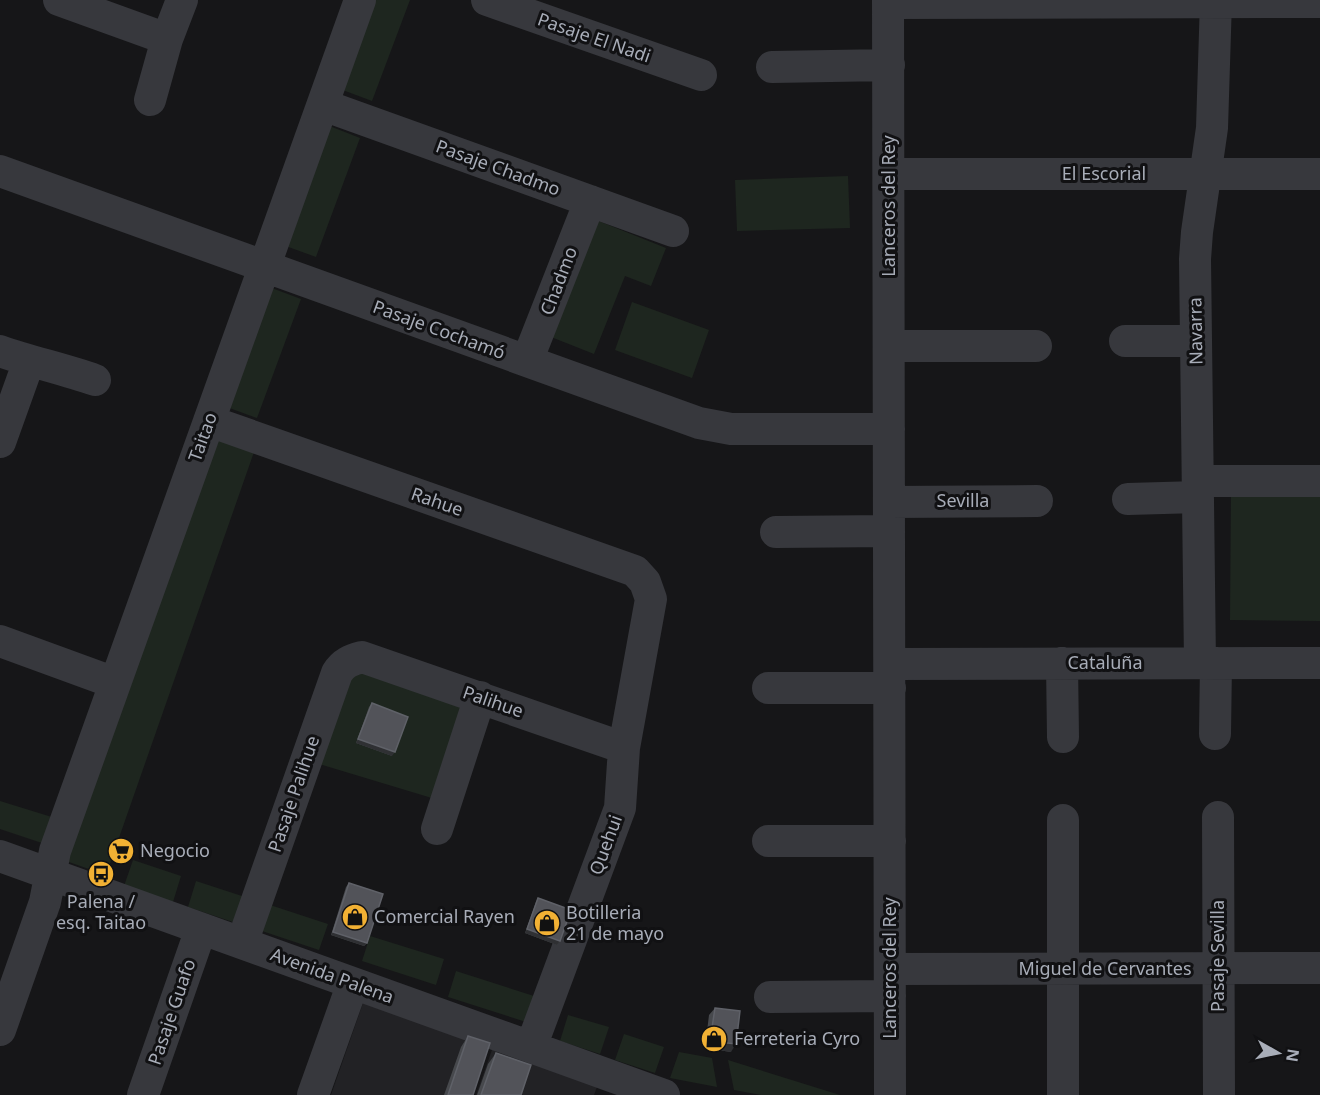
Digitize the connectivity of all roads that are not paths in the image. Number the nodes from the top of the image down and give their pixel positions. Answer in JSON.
{"nodes":[{"id":1,"x":59,"y":0,"type":"edge"},
{"id":2,"x":182,"y":0,"type":"edge"},
{"id":3,"x":360,"y":0,"type":"edge"},
{"id":4,"x":487,"y":0,"type":"edge"},
{"id":5,"x":1061,"y":1,"type":"edge"},
{"id":6,"x":1216,"y":1,"type":"edge"},
{"id":7,"x":888,"y":2,"type":"edge"},
{"id":8,"x":1320,"y":2,"type":"edge"},
{"id":9,"x":167,"y":39,"type":"junction"},
{"id":10,"x":889,"y":65,"type":"junction"},
{"id":11,"x":772,"y":67,"type":"dead end"},
{"id":12,"x":701,"y":75,"type":"dead end"},
{"id":13,"x":150,"y":100,"type":"dead end"},
{"id":14,"x":322,"y":105,"type":"junction"},
{"id":15,"x":0,"y":171,"type":"edge"},
{"id":16,"x":889,"y":174,"type":"junction"},
{"id":17,"x":1206,"y":174,"type":"junction"},
{"id":18,"x":1320,"y":174,"type":"edge"},
{"id":19,"x":590,"y":201,"type":"junction"},
{"id":20,"x":673,"y":231,"type":"dead end"},
{"id":21,"x":265,"y":267,"type":"junction"},
{"id":22,"x":1125,"y":341,"type":"dead end"},
{"id":23,"x":1196,"y":341,"type":"junction"},
{"id":24,"x":889,"y":346,"type":"junction"},
{"id":25,"x":1036,"y":346,"type":"dead end"},
{"id":26,"x":0,"y":351,"type":"edge"},
{"id":27,"x":29,"y":361,"type":"junction"},
{"id":28,"x":527,"y":361,"type":"junction"},
{"id":29,"x":95,"y":380,"type":"dead end"},
{"id":30,"x":209,"y":421,"type":"junction"},
{"id":31,"x":889,"y":429,"type":"junction"},
{"id":32,"x":0,"y":442,"type":"edge"},
{"id":33,"x":1320,"y":481,"type":"edge"},
{"id":34,"x":1198,"y":489,"type":"junction"},
{"id":35,"x":1128,"y":499,"type":"dead end"},
{"id":36,"x":1037,"y":501,"type":"dead end"},
{"id":37,"x":889,"y":516,"type":"junction"},
{"id":38,"x":776,"y":532,"type":"dead end"},
{"id":39,"x":651,"y":599,"type":"joint"},
{"id":40,"x":0,"y":641,"type":"edge"},
{"id":41,"x":362,"y":657,"type":"joint"},
{"id":42,"x":1062,"y":663,"type":"junction"},
{"id":43,"x":1208,"y":663,"type":"junction"},
{"id":44,"x":1320,"y":663,"type":"edge"},
{"id":45,"x":890,"y":676,"type":"junction"},
{"id":46,"x":115,"y":683,"type":"junction"},
{"id":47,"x":768,"y":688,"type":"dead end"},
{"id":48,"x":480,"y":697,"type":"junction"},
{"id":49,"x":1215,"y":734,"type":"dead end"},
{"id":50,"x":1063,"y":737,"type":"dead end"},
{"id":51,"x":624,"y":748,"type":"junction"},
{"id":52,"x":1218,"y":817,"type":"dead end"},
{"id":53,"x":1063,"y":820,"type":"dead end"},
{"id":54,"x":437,"y":829,"type":"dead end"},
{"id":55,"x":768,"y":841,"type":"dead end"},
{"id":56,"x":890,"y":841,"type":"junction"},
{"id":57,"x":0,"y":856,"type":"edge"},
{"id":58,"x":50,"y":874,"type":"junction"},
{"id":59,"x":201,"y":929,"type":"junction"},
{"id":60,"x":242,"y":943,"type":"junction"},
{"id":61,"x":1320,"y":968,"type":"edge"},
{"id":62,"x":1064,"y":969,"type":"junction"},
{"id":63,"x":1218,"y":969,"type":"junction"},
{"id":64,"x":890,"y":982,"type":"junction"},
{"id":65,"x":353,"y":983,"type":"junction"},
{"id":66,"x":770,"y":997,"type":"dead end"},
{"id":67,"x":0,"y":1030,"type":"edge"},
{"id":68,"x":531,"y":1047,"type":"junction"},
{"id":69,"x":652,"y":1093,"type":"edge"},
{"id":70,"x":143,"y":1095,"type":"edge"},
{"id":71,"x":313,"y":1095,"type":"edge"},
{"id":72,"x":890,"y":1095,"type":"edge"},
{"id":73,"x":1063,"y":1095,"type":"edge"},
{"id":74,"x":1219,"y":1095,"type":"edge"}],
"edges":[{"from":1,"to":9,"type":"street"},
{"from":2,"to":9,"type":"street"},
{"from":3,"to":14,"type":"street","name":"Taitao"},
{"from":4,"to":12,"type":"street","name":"Pasaje El Nadi"},
{"from":5,"to":6,"type":"street"},
{"from":5,"to":7,"type":"street"},
{"from":6,"to":8,"type":"street"},
{"from":6,"to":17,"type":"street","name":"Navarra"},
{"from":7,"to":10,"type":"street","name":"Lanceros del Rey"},
{"from":9,"to":13,"type":"street"},
{"from":10,"to":11,"type":"street"},
{"from":10,"to":16,"type":"street","name":"Lanceros del Rey"},
{"from":14,"to":19,"type":"street","name":"Pasaje Chadmo"},
{"from":14,"to":21,"type":"street","name":"Taitao"},
{"from":15,"to":21,"type":"street","name":"Pasaje Cochamó"},
{"from":16,"to":17,"type":"street","name":"El Escorial"},
{"from":16,"to":24,"type":"street","name":"Lanceros del Rey"},
{"from":17,"to":18,"type":"street","name":"El Escorial"},
{"from":17,"to":23,"type":"street","name":"Navarra"},
{"from":19,"to":20,"type":"street","name":"Pasaje Chadmo"},
{"from":19,"to":28,"type":"street","name":"Chadmo"},
{"from":21,"to":28,"type":"street","name":"Pasaje Cochamó"},
{"from":21,"to":30,"type":"street","name":"Taitao"},
{"from":22,"to":23,"type":"street"},
{"from":23,"to":34,"type":"street","name":"Navarra"},
{"from":24,"to":25,"type":"street"},
{"from":24,"to":31,"type":"street","name":"Lanceros del Rey"},
{"from":26,"to":27,"type":"street"},
{"from":27,"to":29,"type":"street"},
{"from":27,"to":32,"type":"street"},
{"from":28,"to":31,"type":"street","name":"Pasaje Cochamó"},
{"from":30,"to":39,"type":"street","name":"Rahue"},
{"from":30,"to":46,"type":"street","name":"Taitao"},
{"from":31,"to":37,"type":"street","name":"Lanceros del Rey"},
{"from":33,"to":34,"type":"street"},
{"from":34,"to":35,"type":"street"},
{"from":34,"to":43,"type":"street","name":"Navarra"},
{"from":36,"to":37,"type":"street","name":"Sevilla"},
{"from":37,"to":38,"type":"street"},
{"from":37,"to":45,"type":"street","name":"Lanceros del Rey"},
{"from":39,"to":51,"type":"street","name":"Quehui"},
{"from":40,"to":46,"type":"street"},
{"from":41,"to":48,"type":"street","name":"Palihue"},
{"from":41,"to":60,"type":"street","name":"Pasaje Palihue"},
{"from":42,"to":43,"type":"street","name":"Cataluña"},
{"from":42,"to":45,"type":"street","name":"Cataluña"},
{"from":42,"to":50,"type":"street"},
{"from":43,"to":44,"type":"street","name":"Cataluña"},
{"from":43,"to":49,"type":"street","name":"Navarra"},
{"from":45,"to":47,"type":"street"},
{"from":45,"to":56,"type":"street","name":"Lanceros del Rey"},
{"from":46,"to":58,"type":"street","name":"Taitao"},
{"from":48,"to":51,"type":"street","name":"Palihue"},
{"from":48,"to":54,"type":"street"},
{"from":51,"to":68,"type":"street","name":"Quehui"},
{"from":52,"to":63,"type":"street","name":"Pasaje Sevilla"},
{"from":53,"to":62,"type":"street"},
{"from":55,"to":56,"type":"street"},
{"from":56,"to":64,"type":"street","name":"Lanceros del Rey"},
{"from":57,"to":58,"type":"street","name":"Avenida Palena"},
{"from":58,"to":59,"type":"street","name":"Avenida Palena"},
{"from":58,"to":67,"type":"street","name":"Taitao"},
{"from":59,"to":60,"type":"street","name":"Avenida Palena"},
{"from":59,"to":70,"type":"street","name":"Pasaje Guafo"},
{"from":60,"to":65,"type":"street","name":"Avenida Palena"},
{"from":61,"to":63,"type":"street","name":"Miguel de Cervantes"},
{"from":62,"to":63,"type":"street","name":"Miguel de Cervantes"},
{"from":62,"to":64,"type":"street","name":"Miguel de Cervantes"},
{"from":62,"to":73,"type":"street"},
{"from":63,"to":74,"type":"street","name":"Pasaje Sevilla"},
{"from":64,"to":66,"type":"street","name":"Miguel de Cervantes"},
{"from":64,"to":72,"type":"street","name":"Lanceros del Rey"},
{"from":65,"to":68,"type":"street","name":"Avenida Palena"},
{"from":65,"to":71,"type":"street"},
{"from":68,"to":69,"type":"street","name":"Avenida Palena"}]}
